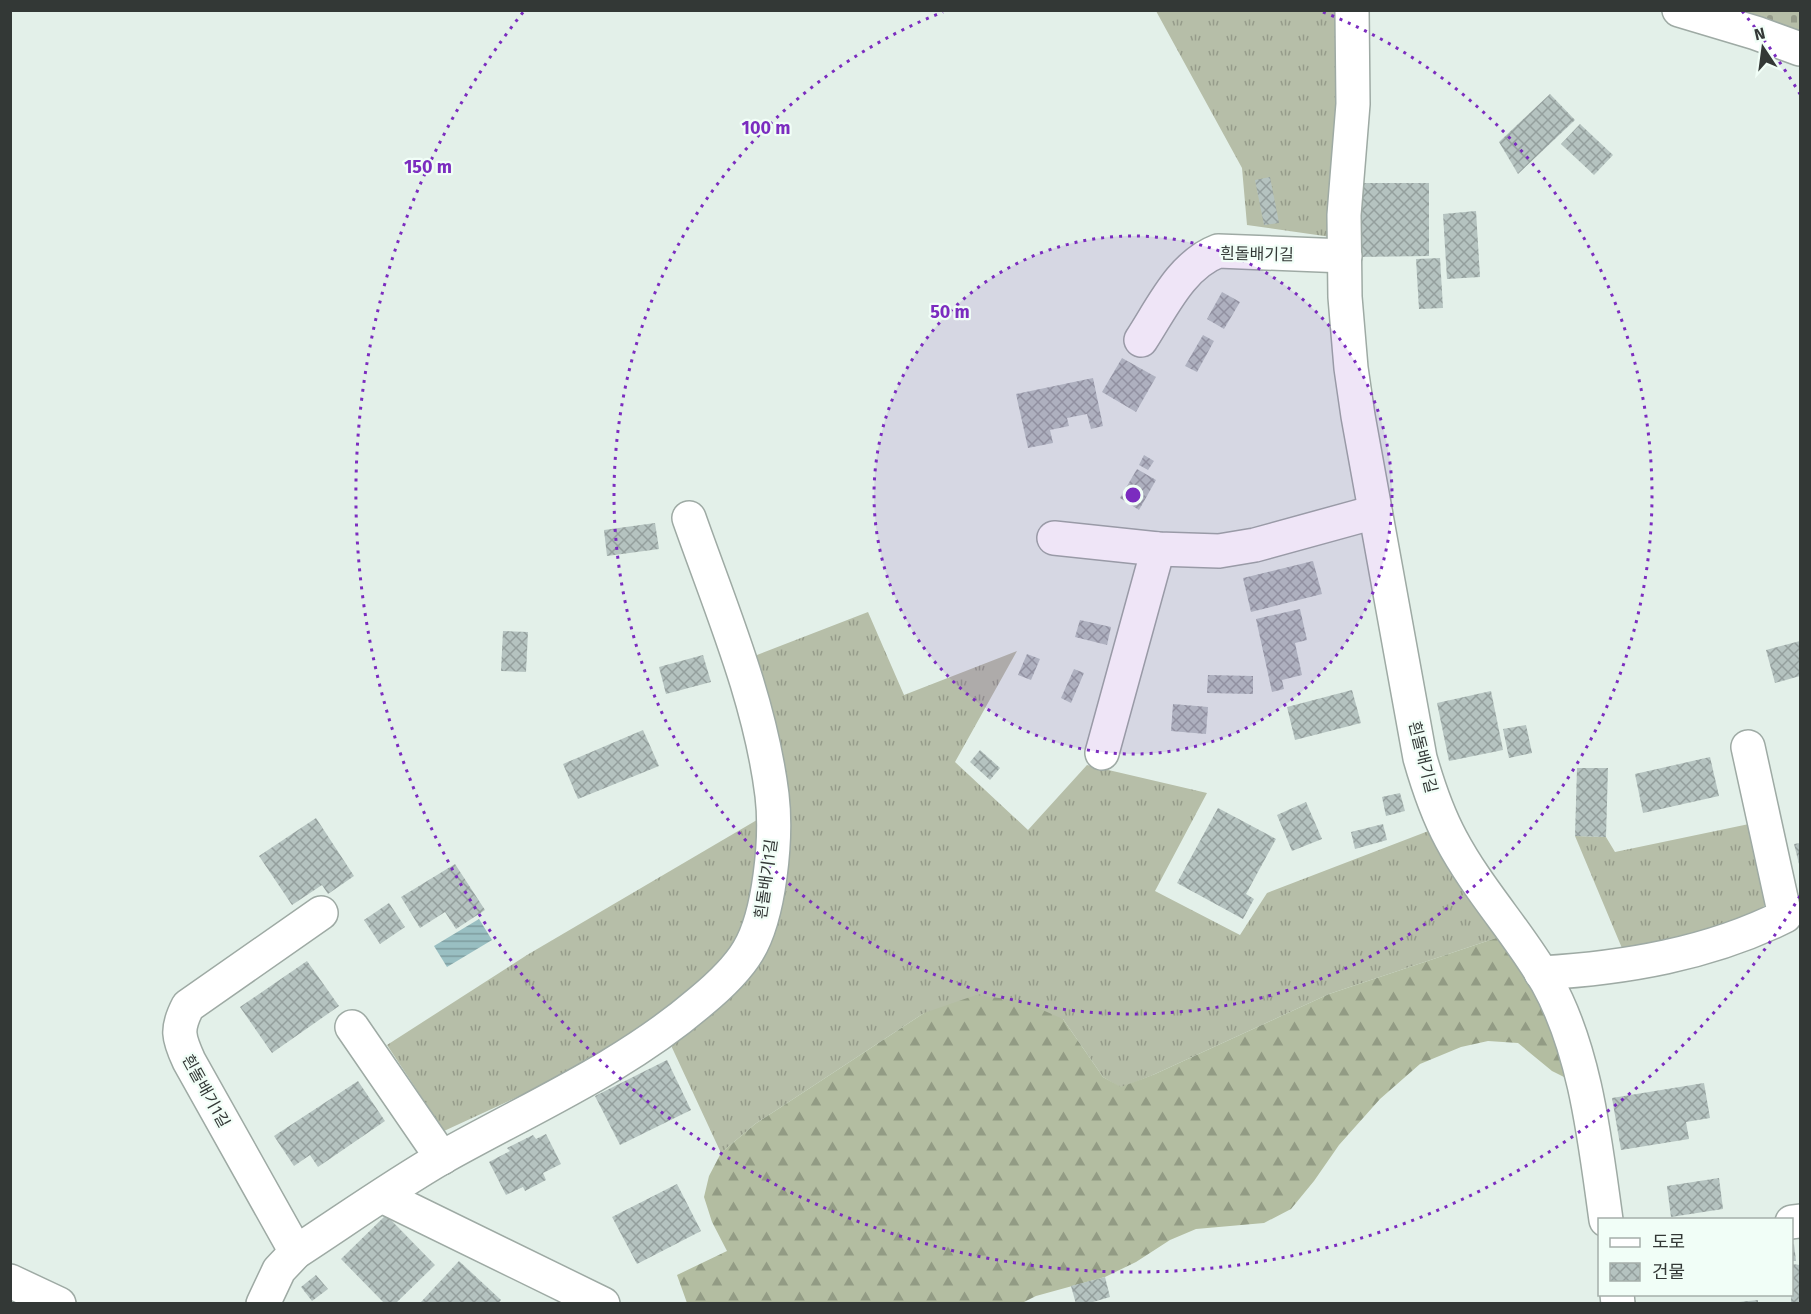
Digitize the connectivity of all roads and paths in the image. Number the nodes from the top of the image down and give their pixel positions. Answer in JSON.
{"nodes":[{"id":1,"x":1352,"y":10,"type":"edge"},
{"id":2,"x":1679,"y":10,"type":"edge"},
{"id":3,"x":1800,"y":49,"type":"edge"},
{"id":4,"x":1345,"y":256,"type":"junction"},
{"id":5,"x":1141,"y":340,"type":"dead end"},
{"id":6,"x":1376,"y":512,"type":"junction"},
{"id":7,"x":689,"y":518,"type":"dead end"},
{"id":8,"x":1054,"y":538,"type":"dead end"},
{"id":9,"x":1158,"y":549,"type":"junction"},
{"id":10,"x":1748,"y":747,"type":"dead end"},
{"id":11,"x":1102,"y":753,"type":"dead end"},
{"id":12,"x":321,"y":913,"type":"dead end"},
{"id":13,"x":1793,"y":919,"type":"edge"},
{"id":14,"x":1541,"y":974,"type":"junction"},
{"id":15,"x":352,"y":1028,"type":"dead end"},
{"id":16,"x":442,"y":1158,"type":"junction"},
{"id":17,"x":382,"y":1196,"type":"junction"},
{"id":18,"x":1606,"y":1218,"type":"edge"},
{"id":19,"x":296,"y":1252,"type":"junction"},
{"id":20,"x":10,"y":1281,"type":"edge"},
{"id":21,"x":59,"y":1304,"type":"edge"},
{"id":22,"x":263,"y":1304,"type":"edge"},
{"id":23,"x":603,"y":1304,"type":"edge"}],
"edges":[{"from":1,"to":4,"type":"street","name":"흰돌배기길"},
{"from":2,"to":3,"type":"street"},
{"from":4,"to":5,"type":"street","name":"흰돌배기길"},
{"from":4,"to":6,"type":"street","name":"흰돌배기길"},
{"from":6,"to":9,"type":"street"},
{"from":6,"to":14,"type":"street","name":"흰돌배기길"},
{"from":7,"to":16,"type":"street","name":"흰돌배기1길"},
{"from":8,"to":9,"type":"street"},
{"from":9,"to":11,"type":"street"},
{"from":10,"to":13,"type":"street"},
{"from":12,"to":19,"type":"street","name":"흰돌배기1길"},
{"from":13,"to":14,"type":"street"},
{"from":14,"to":18,"type":"street","name":"흰돌배기길"},
{"from":15,"to":16,"type":"street"},
{"from":16,"to":17,"type":"street","name":"흰돌배기1길"},
{"from":17,"to":19,"type":"street","name":"흰돌배기1길"},
{"from":17,"to":23,"type":"street"},
{"from":19,"to":22,"type":"street","name":"흰돌배기1길"},
{"from":20,"to":21,"type":"street"}]}
